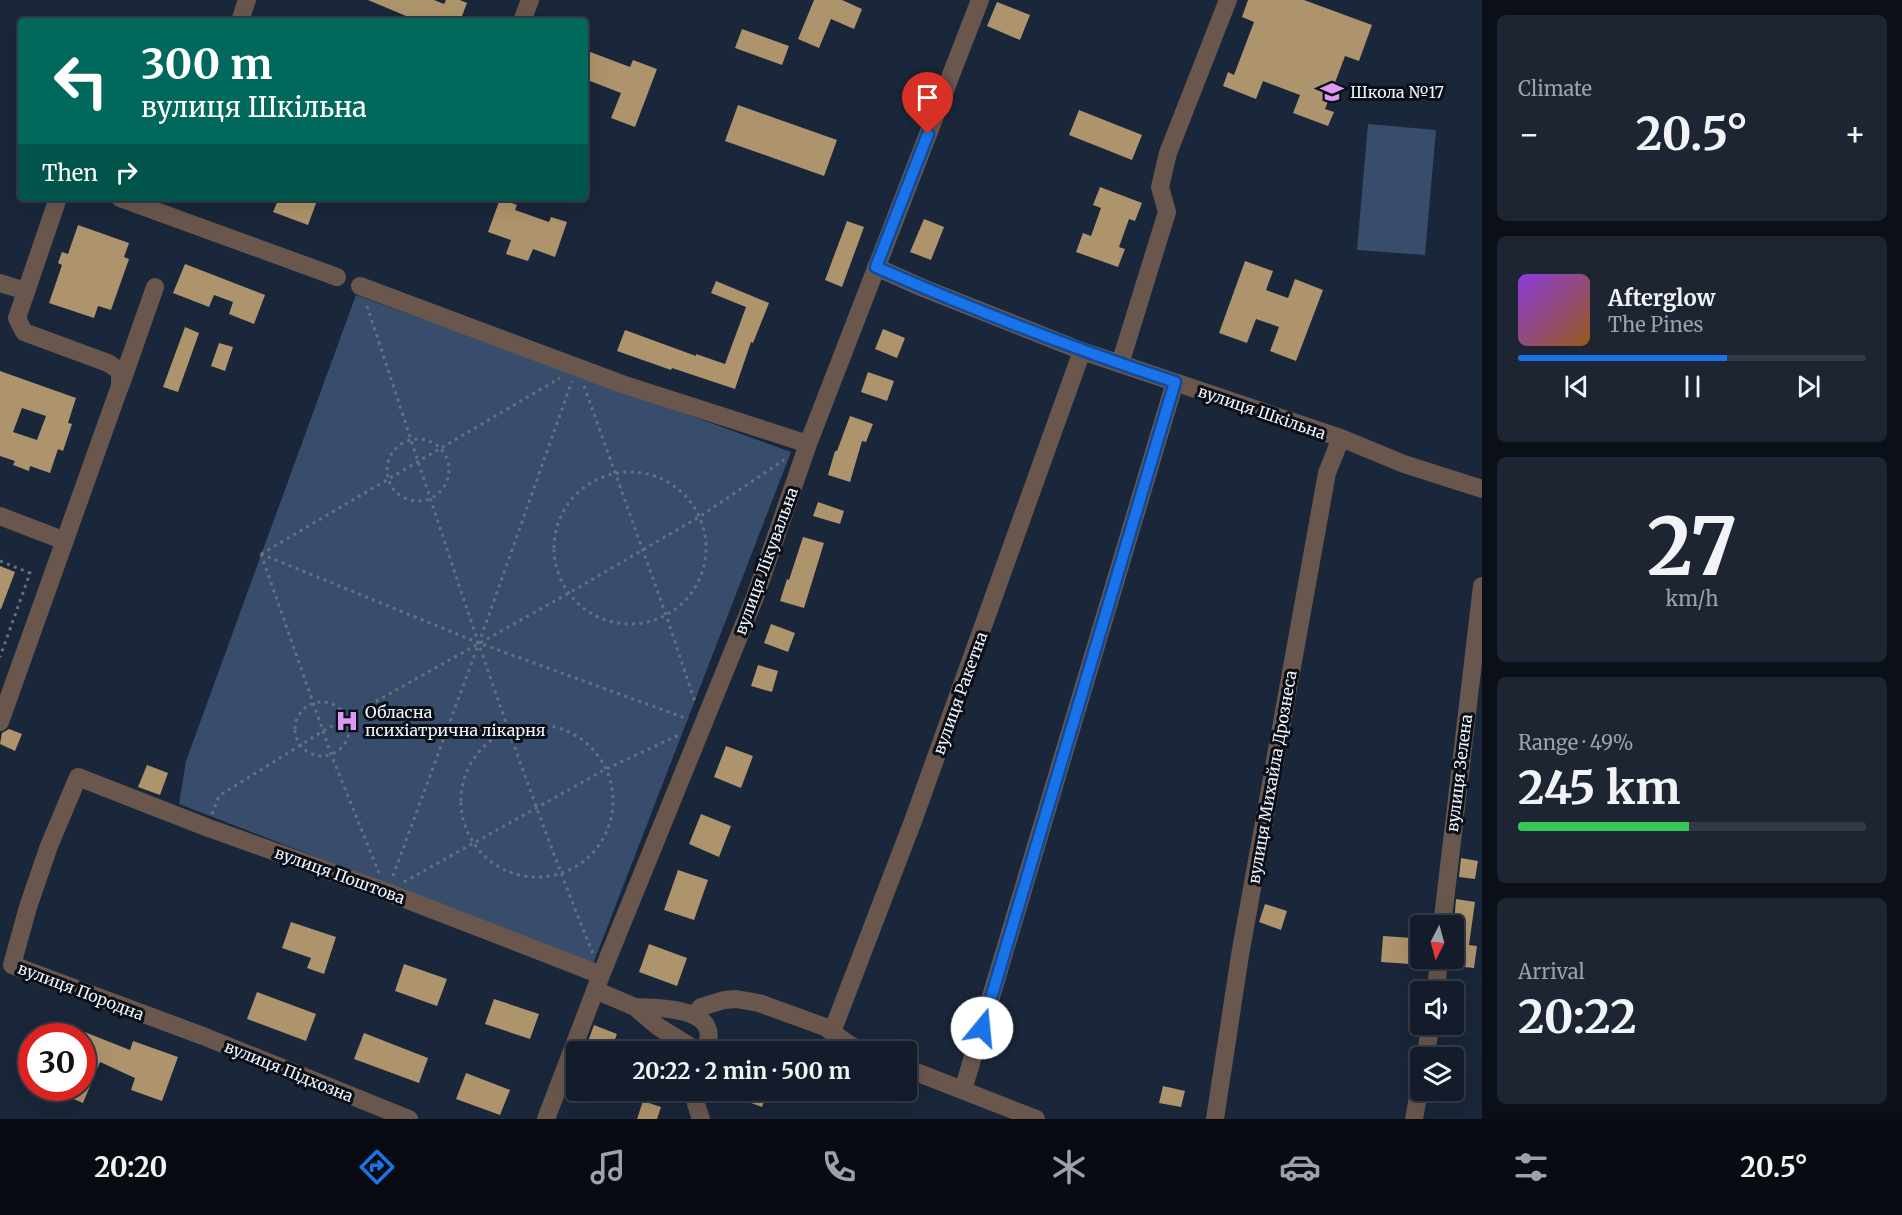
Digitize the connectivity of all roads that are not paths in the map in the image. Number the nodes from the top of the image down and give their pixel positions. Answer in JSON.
{"nodes":[{"id":1,"x":247,"y":0,"type":"edge"},
{"id":2,"x":530,"y":0,"type":"edge"},
{"id":3,"x":981,"y":0,"type":"edge"},
{"id":4,"x":1228,"y":0,"type":"edge"},
{"id":5,"x":241,"y":18,"type":"edge"},
{"id":6,"x":523,"y":18,"type":"edge"},
{"id":7,"x":57,"y":201,"type":"edge"},
{"id":8,"x":140,"y":201,"type":"edge"},
{"id":9,"x":159,"y":204,"type":"edge"},
{"id":10,"x":876,"y":267,"type":"junction"},
{"id":11,"x":337,"y":277,"type":"dead end"},
{"id":12,"x":0,"y":283,"type":"edge"},
{"id":13,"x":360,"y":286,"type":"road end"},
{"id":14,"x":155,"y":287,"type":"dead end"},
{"id":15,"x":26,"y":291,"type":"junction"},
{"id":16,"x":1082,"y":351,"type":"junction"},
{"id":17,"x":1120,"y":364,"type":"junction"},
{"id":18,"x":1175,"y":382,"type":"junction"},
{"id":19,"x":120,"y":386,"type":"junction"},
{"id":20,"x":1341,"y":438,"type":"junction"},
{"id":21,"x":808,"y":444,"type":"junction"},
{"id":22,"x":1482,"y":489,"type":"edge"},
{"id":23,"x":0,"y":516,"type":"edge"},
{"id":24,"x":65,"y":541,"type":"junction"},
{"id":25,"x":1482,"y":585,"type":"edge"},
{"id":26,"x":1475,"y":709,"type":"edge"},
{"id":27,"x":0,"y":722,"type":"edge"},
{"id":28,"x":78,"y":777,"type":"joint"},
{"id":29,"x":1444,"y":915,"type":"edge"},
{"id":30,"x":598,"y":983,"type":"junction"},
{"id":31,"x":635,"y":1007,"type":"junction"},
{"id":32,"x":695,"y":1015,"type":"junction"},
{"id":33,"x":832,"y":1032,"type":"junction"},
{"id":34,"x":202,"y":1036,"type":"joint"},
{"id":35,"x":682,"y":1041,"type":"edge"},
{"id":36,"x":708,"y":1041,"type":"edge"},
{"id":37,"x":844,"y":1041,"type":"edge"},
{"id":38,"x":917,"y":1072,"type":"edge"},
{"id":39,"x":963,"y":1090,"type":"junction"},
{"id":40,"x":697,"y":1101,"type":"edge"},
{"id":41,"x":1417,"y":1101,"type":"edge"},
{"id":42,"x":409,"y":1119,"type":"edge"},
{"id":43,"x":546,"y":1119,"type":"edge"},
{"id":44,"x":701,"y":1119,"type":"edge"},
{"id":45,"x":1036,"y":1119,"type":"edge"},
{"id":46,"x":1215,"y":1119,"type":"edge"},
{"id":47,"x":1414,"y":1119,"type":"edge"}],
"edges":[{"from":1,"to":5,"type":"street"},
{"from":2,"to":6,"type":"street"},
{"from":3,"to":10,"type":"street","name":"вулиця Лікувальна"},
{"from":4,"to":17,"type":"street"},
{"from":7,"to":15,"type":"street"},
{"from":8,"to":9,"type":"street"},
{"from":9,"to":11,"type":"street"},
{"from":10,"to":16,"type":"street","name":"вулиця Шкільна"},
{"from":10,"to":21,"type":"street","name":"вулиця Лікувальна"},
{"from":12,"to":15,"type":"street"},
{"from":13,"to":21,"type":"street"},
{"from":14,"to":19,"type":"street"},
{"from":15,"to":19,"type":"street"},
{"from":16,"to":17,"type":"street","name":"вулиця Шкільна"},
{"from":16,"to":33,"type":"street","name":"вулиця Ракетна"},
{"from":17,"to":18,"type":"street","name":"вулиця Шкільна"},
{"from":18,"to":20,"type":"street","name":"вулиця Шкільна"},
{"from":18,"to":39,"type":"street"},
{"from":19,"to":24,"type":"street"},
{"from":20,"to":22,"type":"street","name":"вулиця Шкільна"},
{"from":20,"to":46,"type":"street","name":"вулиця Михайла Дрознеса"},
{"from":21,"to":30,"type":"street","name":"вулиця Лікувальна"},
{"from":23,"to":24,"type":"street"},
{"from":24,"to":27,"type":"street"},
{"from":25,"to":26,"type":"street","name":"вулиця Зелена"},
{"from":26,"to":29,"type":"street","name":"вулиця Зелена"},
{"from":28,"to":30,"type":"street","name":"вулиця Поштова"},
{"from":28,"to":34,"type":"street","name":"вулиця Породна"},
{"from":30,"to":31,"type":"street","name":"вулиця Поштова"},
{"from":30,"to":43,"type":"street","name":"вулиця Лікувальна"},
{"from":31,"to":32,"type":"street"},
{"from":31,"to":35,"type":"street"},
{"from":32,"to":33,"type":"street"},
{"from":32,"to":36,"type":"street"},
{"from":33,"to":37,"type":"street"},
{"from":34,"to":42,"type":"street","name":"вулиця Підхозна"},
{"from":38,"to":39,"type":"street"},
{"from":39,"to":45,"type":"street"},
{"from":40,"to":44,"type":"street"},
{"from":41,"to":47,"type":"street"}]}
